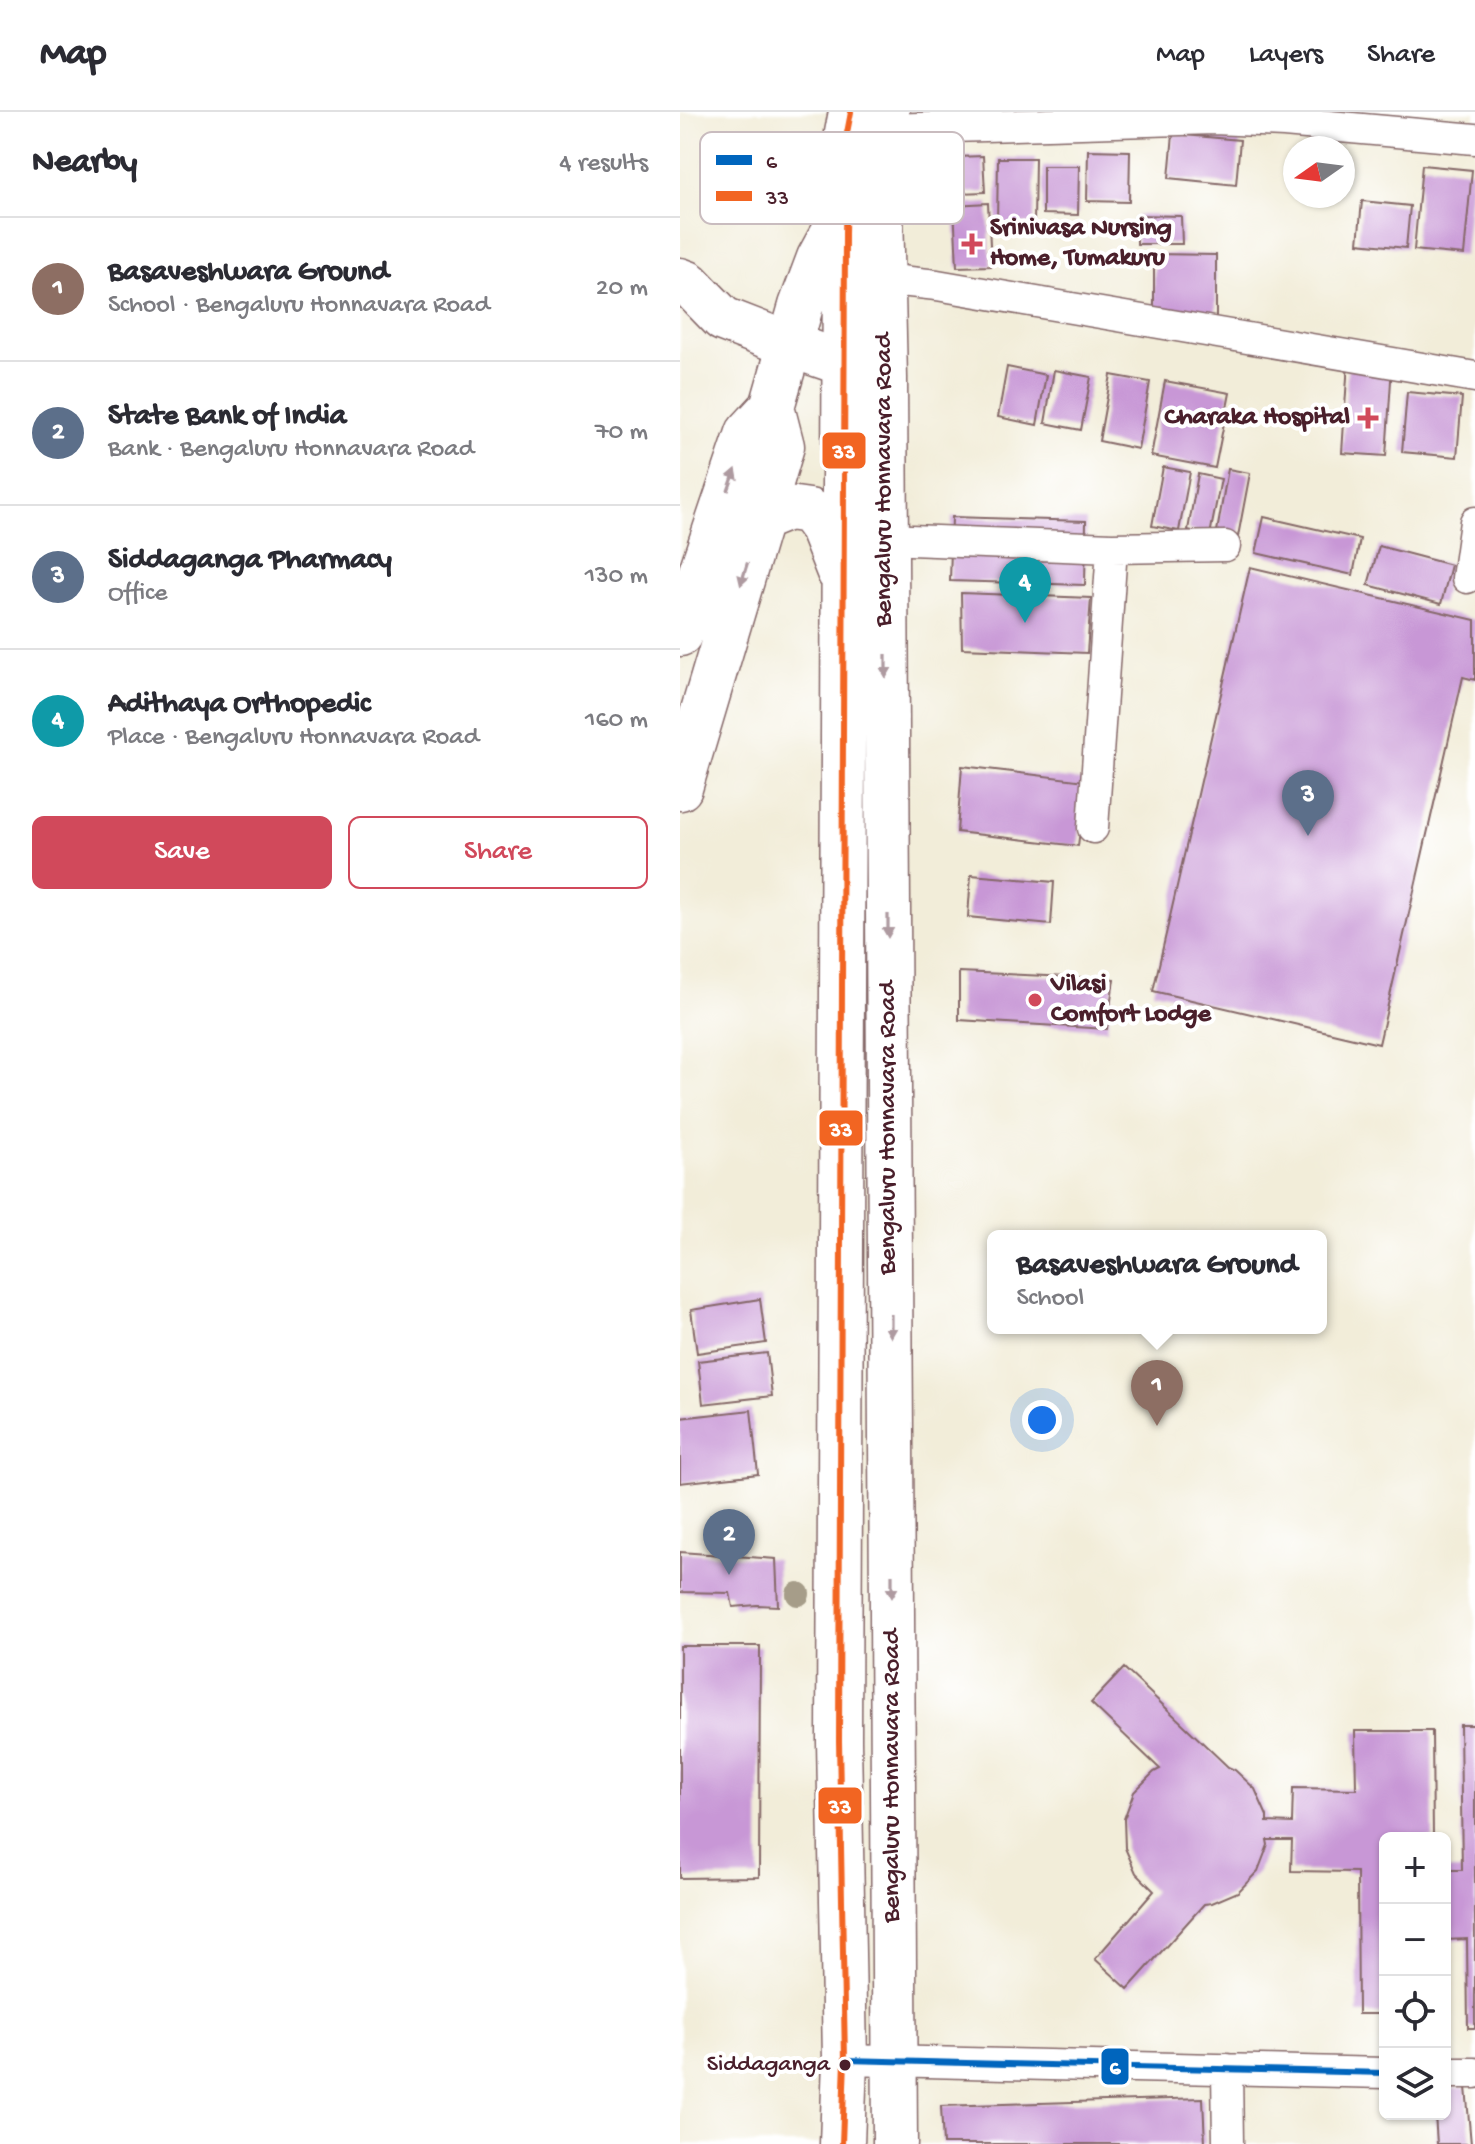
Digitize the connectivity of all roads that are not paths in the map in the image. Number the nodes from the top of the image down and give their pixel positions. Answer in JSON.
{"nodes":[{"id":1,"x":874,"y":118,"type":"edge"},
{"id":2,"x":849,"y":132,"type":"edge"},
{"id":3,"x":1475,"y":139,"type":"edge"},
{"id":4,"x":837,"y":224,"type":"edge"},
{"id":5,"x":847,"y":224,"type":"edge"},
{"id":6,"x":881,"y":224,"type":"edge"},
{"id":7,"x":882,"y":279,"type":"junction"},
{"id":8,"x":680,"y":280,"type":"edge"},
{"id":9,"x":723,"y":319,"type":"junction"},
{"id":10,"x":680,"y":323,"type":"edge"},
{"id":11,"x":790,"y":345,"type":"junction"},
{"id":12,"x":865,"y":372,"type":"junction"},
{"id":13,"x":1475,"y":377,"type":"edge"},
{"id":14,"x":772,"y":407,"type":"junction"},
{"id":15,"x":761,"y":519,"type":"junction"},
{"id":16,"x":1475,"y":522,"type":"edge"},
{"id":17,"x":885,"y":539,"type":"junction"},
{"id":18,"x":1225,"y":546,"type":"dead end"},
{"id":19,"x":1112,"y":548,"type":"junction"},
{"id":20,"x":1467,"y":578,"type":"dead end"},
{"id":21,"x":845,"y":585,"type":"junction"},
{"id":22,"x":680,"y":634,"type":"edge"},
{"id":23,"x":680,"y":788,"type":"edge"},
{"id":24,"x":1093,"y":828,"type":"dead end"},
{"id":25,"x":845,"y":2060,"type":"junction"},
{"id":26,"x":895,"y":2062,"type":"junction"},
{"id":27,"x":1227,"y":2069,"type":"junction"},
{"id":28,"x":1379,"y":2073,"type":"edge"},
{"id":29,"x":1451,"y":2073,"type":"edge"},
{"id":30,"x":1475,"y":2073,"type":"edge"},
{"id":31,"x":842,"y":2144,"type":"edge"},
{"id":32,"x":895,"y":2144,"type":"edge"},
{"id":33,"x":1228,"y":2144,"type":"edge"}],
"edges":[{"from":1,"to":2,"type":"main road","name":"Bengaluru Honnavara Road"},
{"from":1,"to":3,"type":"street"},
{"from":4,"to":11,"type":"main road"},
{"from":5,"to":12,"type":"main road","name":"Bengaluru Honnavara Road"},
{"from":6,"to":7,"type":"main road","name":"Bengaluru Honnavara Road"},
{"from":7,"to":12,"type":"main road","name":"Bengaluru Honnavara Road"},
{"from":7,"to":13,"type":"street"},
{"from":8,"to":9,"type":"main road"},
{"from":9,"to":10,"type":"main road"},
{"from":9,"to":11,"type":"main road"},
{"from":11,"to":12,"type":"main road"},
{"from":11,"to":14,"type":"main road"},
{"from":12,"to":17,"type":"main road","name":"Bengaluru Honnavara Road"},
{"from":12,"to":21,"type":"main road","name":"Bengaluru Honnavara Road"},
{"from":14,"to":15,"type":"main road"},
{"from":22,"to":14,"type":"main road","one_way":true},
{"from":15,"to":21,"type":"main road"},
{"from":15,"to":23,"type":"main road","one_way":true},
{"from":16,"to":20,"type":"street"},
{"from":17,"to":19,"type":"street"},
{"from":17,"to":26,"type":"main road","name":"Bengaluru Honnavara Road","one_way":true},
{"from":18,"to":19,"type":"street"},
{"from":19,"to":24,"type":"street"},
{"from":21,"to":25,"type":"main road","name":"Bengaluru Honnavara Road"},
{"from":25,"to":26,"type":"street"},
{"from":25,"to":31,"type":"main road","name":"Bengaluru Honnavara Road"},
{"from":26,"to":27,"type":"street"},
{"from":26,"to":32,"type":"main road","name":"Bengaluru Honnavara Road"},
{"from":27,"to":28,"type":"street"},
{"from":27,"to":33,"type":"street"},
{"from":29,"to":30,"type":"street"}]}
